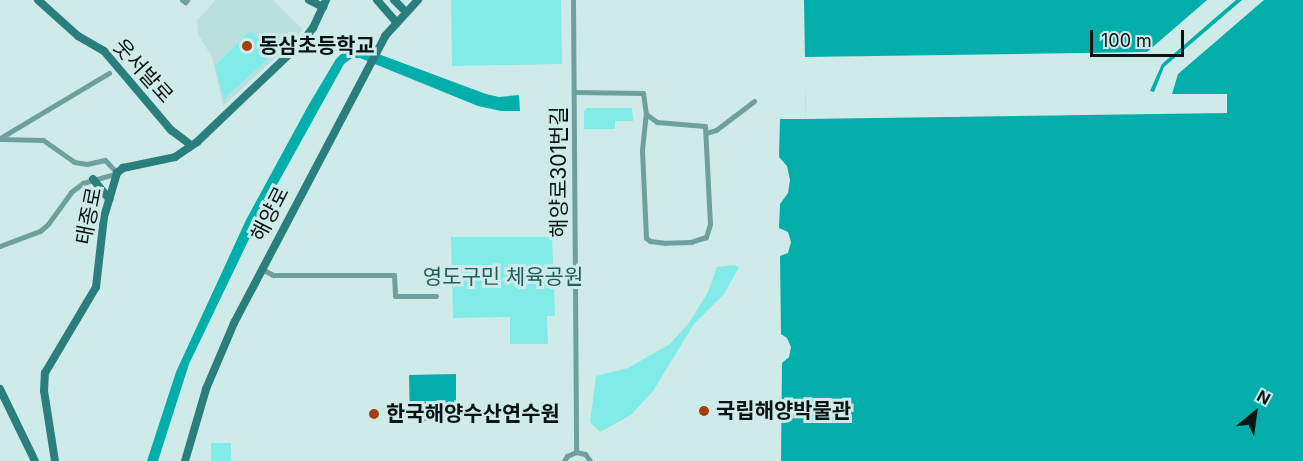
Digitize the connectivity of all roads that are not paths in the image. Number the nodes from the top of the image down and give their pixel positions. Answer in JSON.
{"nodes":[{"id":1,"x":38,"y":0,"type":"edge"},
{"id":2,"x":182,"y":0,"type":"edge"},
{"id":3,"x":187,"y":0,"type":"edge"},
{"id":4,"x":309,"y":0,"type":"edge"},
{"id":5,"x":377,"y":0,"type":"edge"},
{"id":6,"x":394,"y":0,"type":"edge"},
{"id":7,"x":418,"y":0,"type":"edge"},
{"id":8,"x":573,"y":0,"type":"edge"},
{"id":9,"x":325,"y":3,"type":"edge"},
{"id":10,"x":406,"y":12,"type":"junction"},
{"id":11,"x":396,"y":22,"type":"junction"},
{"id":12,"x":109,"y":74,"type":"dead end"},
{"id":13,"x":575,"y":92,"type":"junction"},
{"id":14,"x":754,"y":101,"type":"dead end"},
{"id":15,"x":646,"y":114,"type":"junction"},
{"id":16,"x":657,"y":122,"type":"junction"},
{"id":17,"x":642,"y":130,"type":"junction"},
{"id":18,"x":706,"y":133,"type":"junction"},
{"id":19,"x":0,"y":138,"type":"edge"},
{"id":20,"x":192,"y":146,"type":"junction"},
{"id":21,"x":117,"y":173,"type":"junction"},
{"id":22,"x":93,"y":179,"type":"junction"},
{"id":23,"x":109,"y":199,"type":"junction"},
{"id":24,"x":0,"y":246,"type":"edge"},
{"id":25,"x":262,"y":269,"type":"junction"},
{"id":26,"x":436,"y":296,"type":"dead end"},
{"id":27,"x":0,"y":389,"type":"edge"},
{"id":28,"x":576,"y":452,"type":"junction"},
{"id":29,"x":35,"y":461,"type":"edge"},
{"id":30,"x":55,"y":461,"type":"edge"},
{"id":31,"x":185,"y":461,"type":"edge"},
{"id":32,"x":564,"y":461,"type":"edge"},
{"id":33,"x":590,"y":461,"type":"edge"}],
"edges":[{"from":1,"to":20,"type":"main road","name":"웃서발로"},
{"from":2,"to":3,"type":"street"},
{"from":4,"to":9,"type":"main road"},
{"from":5,"to":11,"type":"main road"},
{"from":6,"to":10,"type":"main road"},
{"from":7,"to":10,"type":"main road","name":"해양로"},
{"from":8,"to":13,"type":"street","name":"해양로301번길"},
{"from":9,"to":20,"type":"main road","name":"태종로"},
{"from":10,"to":11,"type":"main road","name":"해양로"},
{"from":11,"to":25,"type":"main road","name":"해양로"},
{"from":12,"to":19,"type":"street"},
{"from":13,"to":15,"type":"street"},
{"from":13,"to":28,"type":"street","name":"해양로301번길"},
{"from":14,"to":18,"type":"street"},
{"from":15,"to":16,"type":"street"},
{"from":15,"to":17,"type":"street"},
{"from":16,"to":17,"type":"street"},
{"from":16,"to":18,"type":"street"},
{"from":17,"to":18,"type":"street"},
{"from":19,"to":21,"type":"street"},
{"from":20,"to":21,"type":"main road","name":"태종로"},
{"from":21,"to":22,"type":"street"},
{"from":21,"to":23,"type":"main road","name":"태종로"},
{"from":22,"to":23,"type":"main road"},
{"from":22,"to":24,"type":"street"},
{"from":23,"to":30,"type":"main road","name":"태종로"},
{"from":25,"to":26,"type":"street"},
{"from":25,"to":31,"type":"main road","name":"해양로"},
{"from":27,"to":29,"type":"main road"},
{"from":28,"to":32,"type":"street"},
{"from":28,"to":33,"type":"street"}]}
